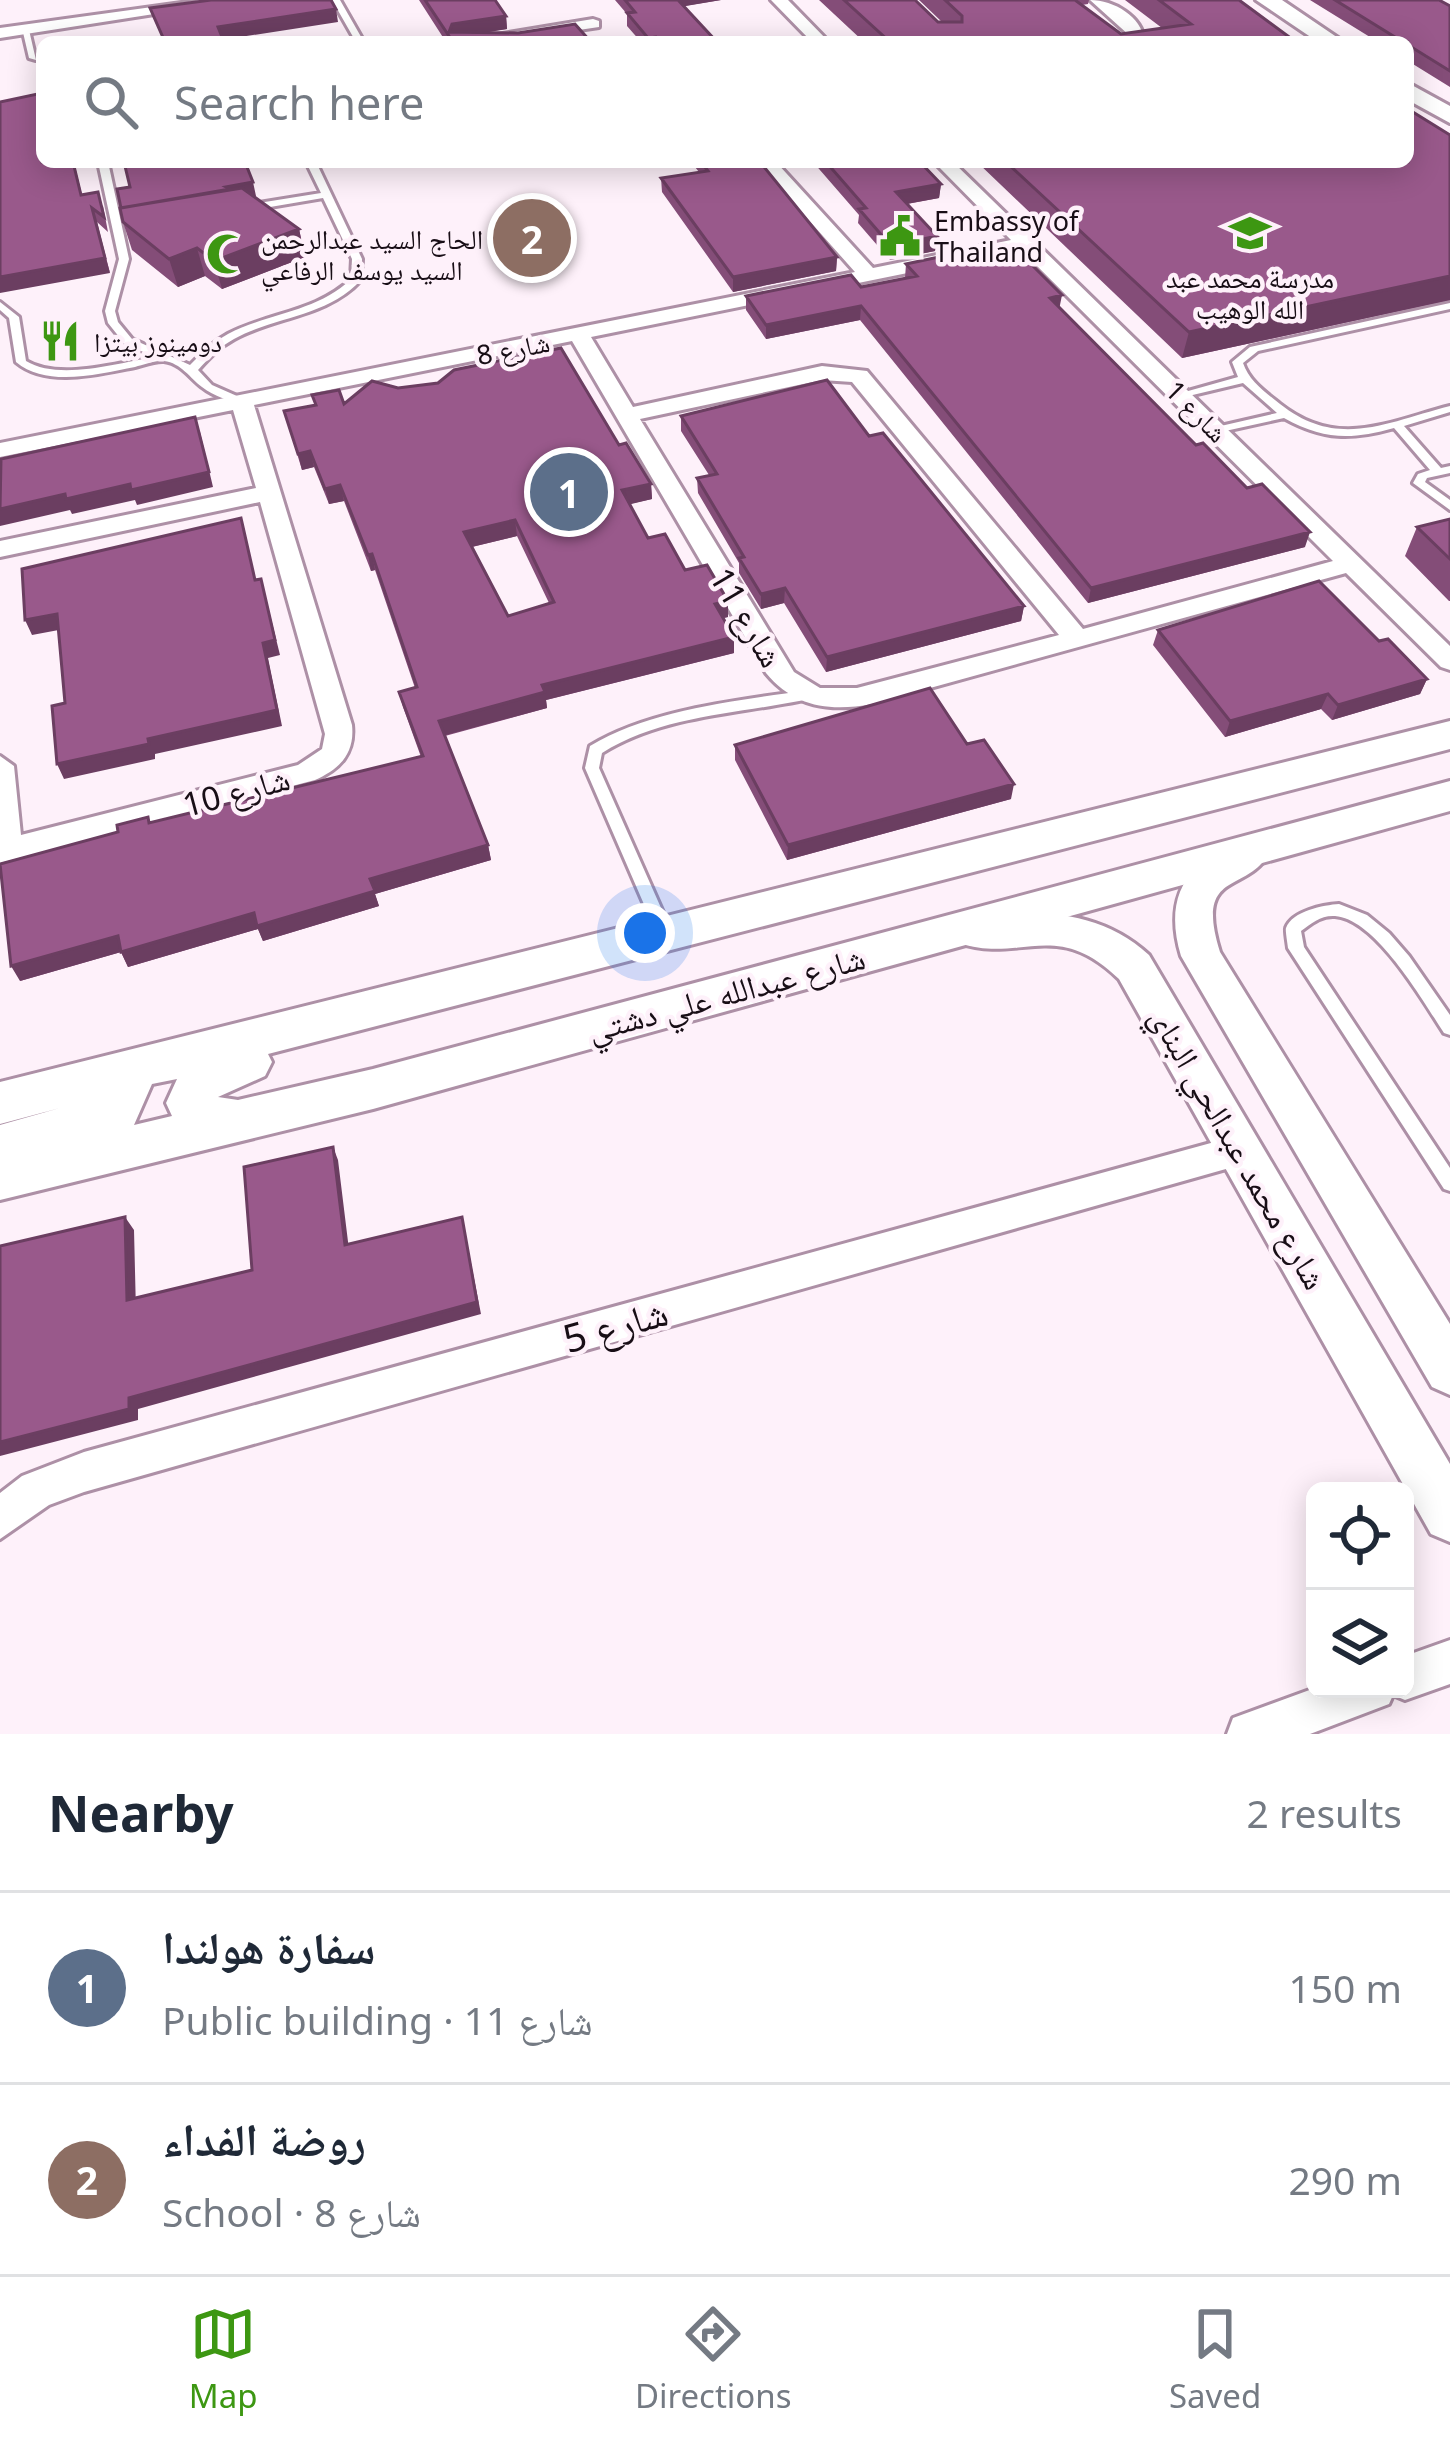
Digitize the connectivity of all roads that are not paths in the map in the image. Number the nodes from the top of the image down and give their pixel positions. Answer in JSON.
{"nodes":[{"id":1,"x":98,"y":0,"type":"edge"},
{"id":2,"x":236,"y":0,"type":"edge"},
{"id":3,"x":337,"y":0,"type":"edge"},
{"id":4,"x":778,"y":0,"type":"edge"},
{"id":5,"x":1098,"y":0,"type":"edge"},
{"id":6,"x":1267,"y":0,"type":"edge"},
{"id":7,"x":1244,"y":10,"type":"edge"},
{"id":8,"x":104,"y":19,"type":"junction"},
{"id":9,"x":25,"y":30,"type":"junction"},
{"id":10,"x":0,"y":33,"type":"edge"},
{"id":11,"x":357,"y":36,"type":"edge"},
{"id":12,"x":494,"y":36,"type":"edge"},
{"id":13,"x":603,"y":36,"type":"edge"},
{"id":14,"x":815,"y":36,"type":"edge"},
{"id":15,"x":1138,"y":36,"type":"edge"},
{"id":16,"x":1283,"y":36,"type":"edge"},
{"id":17,"x":1324,"y":36,"type":"edge"},
{"id":18,"x":33,"y":58,"type":"dead end"},
{"id":19,"x":1414,"y":96,"type":"edge"},
{"id":20,"x":1443,"y":127,"type":"edge"},
{"id":21,"x":104,"y":168,"type":"edge"},
{"id":22,"x":314,"y":168,"type":"edge"},
{"id":23,"x":771,"y":168,"type":"edge"},
{"id":24,"x":949,"y":168,"type":"edge"},
{"id":25,"x":325,"y":195,"type":"junction"},
{"id":26,"x":233,"y":210,"type":"edge"},
{"id":27,"x":142,"y":226,"type":"edge"},
{"id":28,"x":119,"y":230,"type":"junction"},
{"id":29,"x":1026,"y":243,"type":"junction"},
{"id":30,"x":868,"y":274,"type":"junction"},
{"id":31,"x":0,"y":305,"type":"edge"},
{"id":32,"x":1450,"y":306,"type":"edge"},
{"id":33,"x":578,"y":334,"type":"junction"},
{"id":34,"x":165,"y":358,"type":"junction"},
{"id":35,"x":192,"y":370,"type":"junction"},
{"id":36,"x":1245,"y":379,"type":"junction"},
{"id":37,"x":1180,"y":395,"type":"junction"},
{"id":38,"x":242,"y":402,"type":"junction"},
{"id":39,"x":1450,"y":409,"type":"edge"},
{"id":40,"x":628,"y":415,"type":"junction"},
{"id":41,"x":1283,"y":415,"type":"junction"},
{"id":42,"x":1396,"y":422,"type":"junction"},
{"id":43,"x":1216,"y":430,"type":"junction"},
{"id":44,"x":0,"y":450,"type":"edge"},
{"id":45,"x":1444,"y":471,"type":"edge"},
{"id":46,"x":268,"y":493,"type":"junction"},
{"id":47,"x":1450,"y":506,"type":"edge"},
{"id":48,"x":0,"y":549,"type":"edge"},
{"id":49,"x":1351,"y":563,"type":"junction"},
{"id":50,"x":1077,"y":639,"type":"junction"},
{"id":51,"x":1450,"y":661,"type":"edge"},
{"id":52,"x":808,"y":695,"type":"junction"},
{"id":53,"x":1450,"y":735,"type":"edge"},
{"id":54,"x":0,"y":766,"type":"edge"},
{"id":55,"x":1450,"y":796,"type":"edge"},
{"id":56,"x":1262,"y":848,"type":"junction"},
{"id":57,"x":4,"y":851,"type":"edge"},
{"id":58,"x":932,"y":937,"type":"junction"},
{"id":59,"x":666,"y":938,"type":"junction"},
{"id":60,"x":614,"y":951,"type":"junction"},
{"id":61,"x":1158,"y":1007,"type":"junction"},
{"id":62,"x":1450,"y":1028,"type":"edge"},
{"id":63,"x":129,"y":1071,"type":"junction"},
{"id":64,"x":0,"y":1102,"type":"edge"},
{"id":65,"x":238,"y":1120,"type":"junction"},
{"id":66,"x":0,"y":1147,"type":"edge"},
{"id":67,"x":1240,"y":1150,"type":"junction"},
{"id":68,"x":0,"y":1178,"type":"edge"},
{"id":69,"x":1450,"y":1183,"type":"edge"},
{"id":70,"x":1450,"y":1370,"type":"edge"},
{"id":71,"x":1450,"y":1379,"type":"edge"},
{"id":72,"x":1450,"y":1515,"type":"edge"},
{"id":73,"x":0,"y":1519,"type":"edge"},
{"id":74,"x":1450,"y":1662,"type":"edge"},
{"id":75,"x":1414,"y":1675,"type":"edge"},
{"id":76,"x":1349,"y":1698,"type":"edge"},
{"id":77,"x":1249,"y":1734,"type":"edge"}],
"edges":[{"from":1,"to":8,"type":"street"},
{"from":2,"to":8,"type":"street"},
{"from":3,"to":11,"type":"lane"},
{"from":4,"to":14,"type":"street"},
{"from":5,"to":15,"type":"street"},
{"from":6,"to":17,"type":"main road"},
{"from":7,"to":16,"type":"main road"},
{"from":8,"to":9,"type":"street"},
{"from":9,"to":10,"type":"street"},
{"from":9,"to":18,"type":"lane"},
{"from":12,"to":13,"type":"street"},
{"from":19,"to":20,"type":"main road"},
{"from":21,"to":28,"type":"lane"},
{"from":22,"to":25,"type":"lane"},
{"from":23,"to":30,"type":"street"},
{"from":24,"to":29,"type":"street","name":"شارع 1"},
{"from":25,"to":26,"type":"lane"},
{"from":25,"to":35,"type":"lane"},
{"from":27,"to":28,"type":"lane"},
{"from":28,"to":34,"type":"lane"},
{"from":29,"to":30,"type":"street","name":"شارع 8"},
{"from":29,"to":37,"type":"street","name":"شارع 1"},
{"from":30,"to":33,"type":"street","name":"شارع 8"},
{"from":31,"to":34,"type":"lane"},
{"from":32,"to":36,"type":"lane"},
{"from":33,"to":38,"type":"street","name":"شارع 8"},
{"from":33,"to":40,"type":"street","name":"شارع 11"},
{"from":34,"to":35,"type":"lane"},
{"from":35,"to":38,"type":"lane"},
{"from":36,"to":37,"type":"lane"},
{"from":36,"to":41,"type":"lane"},
{"from":37,"to":43,"type":"street","name":"شارع 1"},
{"from":38,"to":44,"type":"street","name":"شارع 8"},
{"from":38,"to":46,"type":"street","name":"شارع 10"},
{"from":39,"to":42,"type":"lane"},
{"from":40,"to":50,"type":"street"},
{"from":40,"to":52,"type":"street","name":"شارع 11"},
{"from":41,"to":42,"type":"lane"},
{"from":41,"to":43,"type":"lane"},
{"from":42,"to":45,"type":"lane"},
{"from":43,"to":49,"type":"street","name":"شارع 1"},
{"from":45,"to":47,"type":"lane"},
{"from":46,"to":48,"type":"street"},
{"from":46,"to":57,"type":"street","name":"شارع 10"},
{"from":49,"to":50,"type":"street","name":"شارع 11"},
{"from":49,"to":51,"type":"street","name":"شارع 1"},
{"from":50,"to":52,"type":"street","name":"شارع 11"},
{"from":52,"to":59,"type":"lane"},
{"from":53,"to":59,"type":"main road","name":"شارع عبدالله علي دشتي"},
{"from":54,"to":57,"type":"street","name":"شارع 10"},
{"from":55,"to":56,"type":"main road","name":"شارع عبدالله علي دشتي"},
{"from":56,"to":58,"type":"main road","name":"شارع عبدالله علي دشتي"},
{"from":56,"to":70,"type":"street","name":"شارع محمد عبدالحي البناي"},
{"from":58,"to":61,"type":"street","name":"شارع محمد عبدالحي البناي"},
{"from":58,"to":65,"type":"main road","name":"شارع عبدالله علي دشتي"},
{"from":59,"to":60,"type":"main road","name":"شارع عبدالله علي دشتي"},
{"from":60,"to":63,"type":"main road","name":"شارع عبدالله علي دشتي"},
{"from":60,"to":65,"type":"main road"},
{"from":61,"to":67,"type":"street","name":"شارع محمد عبدالحي البناي"},
{"from":61,"to":71,"type":"street"},
{"from":62,"to":69,"type":"lane"},
{"from":63,"to":64,"type":"main road","name":"شارع عبدالله علي دشتي"},
{"from":63,"to":66,"type":"main road"},
{"from":65,"to":68,"type":"main road","name":"شارع عبدالله علي دشتي"},
{"from":67,"to":72,"type":"street","name":"شارع محمد عبدالحي البناي"},
{"from":67,"to":73,"type":"street","name":"شارع 5"},
{"from":74,"to":75,"type":"street"},
{"from":76,"to":77,"type":"street"}]}
